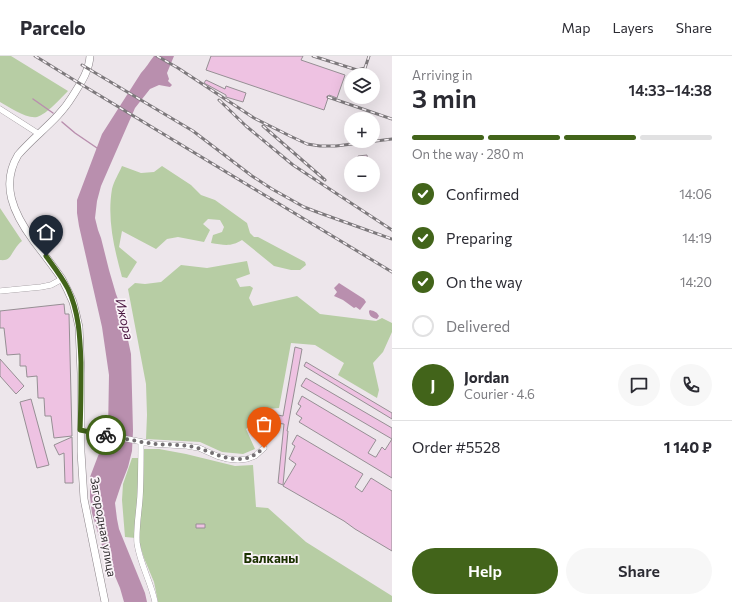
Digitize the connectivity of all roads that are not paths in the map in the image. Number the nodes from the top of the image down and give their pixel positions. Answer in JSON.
{"nodes":[{"id":1,"x":90,"y":56,"type":"edge"},
{"id":2,"x":0,"y":109,"type":"edge"},
{"id":3,"x":39,"y":134,"type":"junction"},
{"id":4,"x":62,"y":279,"type":"junction"},
{"id":5,"x":0,"y":291,"type":"edge"},
{"id":6,"x":80,"y":430,"type":"junction"},
{"id":7,"x":141,"y":442,"type":"junction"},
{"id":8,"x":264,"y":448,"type":"dead end"},
{"id":9,"x":105,"y":602,"type":"edge"},
{"id":10,"x":155,"y":602,"type":"edge"}],
"edges":[{"from":1,"to":3,"type":"main road","name":"Загородная улица"},
{"from":2,"to":3,"type":"street"},
{"from":3,"to":4,"type":"main road","name":"Загородная улица"},
{"from":4,"to":5,"type":"street"},
{"from":4,"to":6,"type":"main road","name":"Загородная улица"},
{"from":6,"to":7,"type":"street"},
{"from":6,"to":9,"type":"main road","name":"Загородная улица"},
{"from":7,"to":8,"type":"street"},
{"from":7,"to":10,"type":"street"}]}
